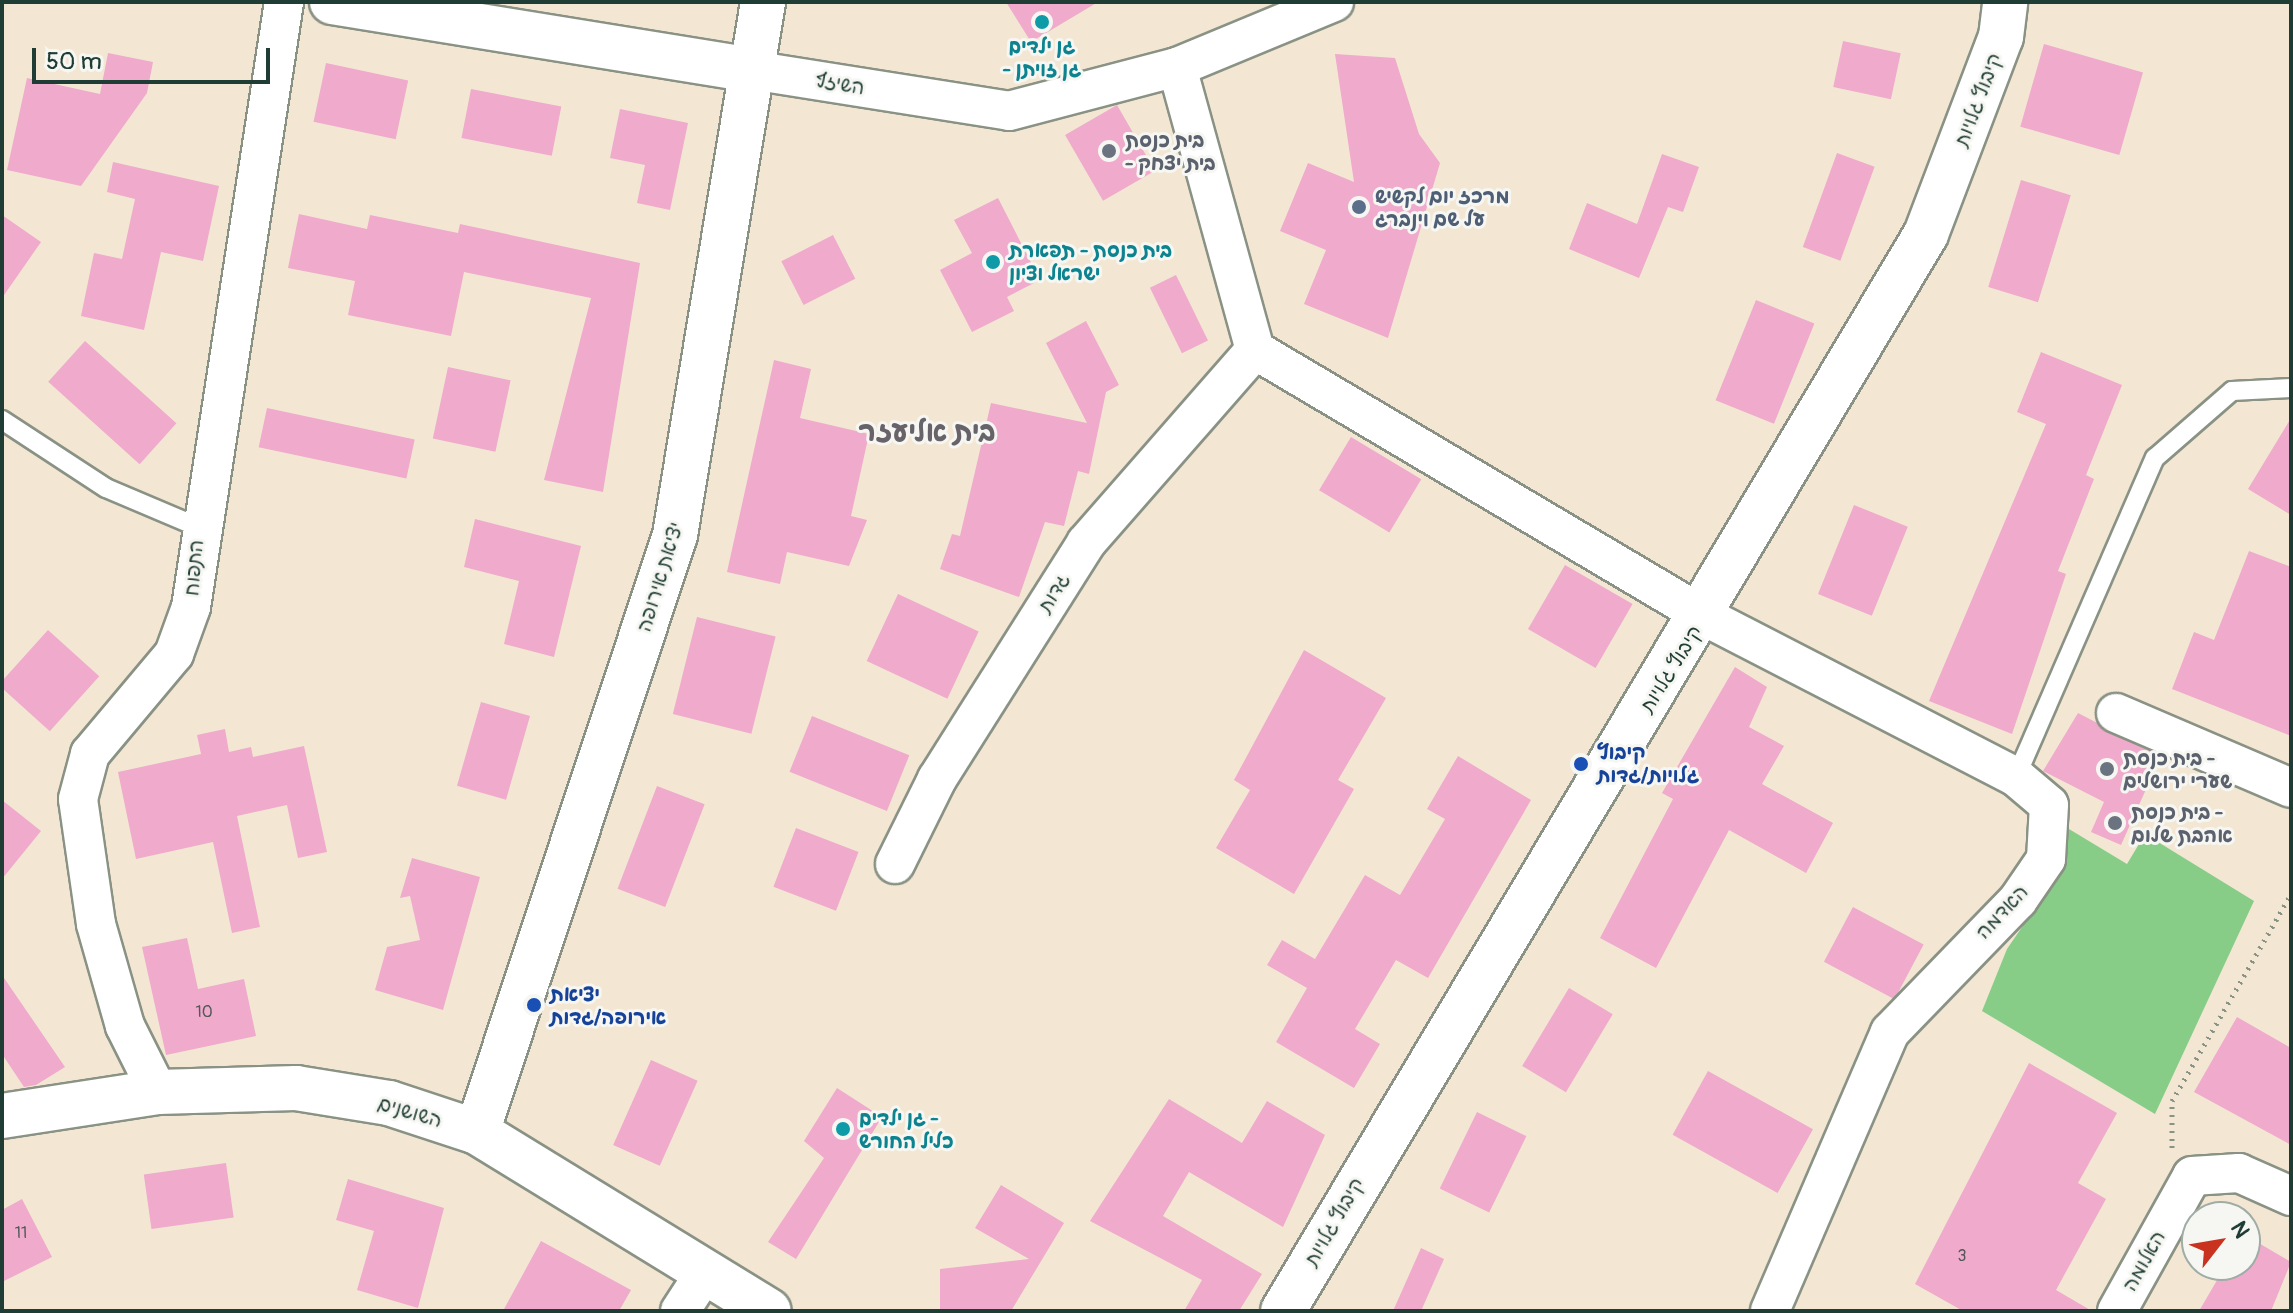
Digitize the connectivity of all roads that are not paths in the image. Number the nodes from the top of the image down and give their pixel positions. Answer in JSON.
{"nodes":[{"id":1,"x":284,"y":2,"type":"edge"},
{"id":2,"x":332,"y":2,"type":"edge"},
{"id":3,"x":763,"y":2,"type":"edge"},
{"id":4,"x":1334,"y":2,"type":"edge"},
{"id":5,"x":2005,"y":2,"type":"edge"},
{"id":6,"x":1177,"y":67,"type":"junction"},
{"id":7,"x":751,"y":70,"type":"junction"},
{"id":8,"x":1255,"y":350,"type":"junction"},
{"id":9,"x":2291,"y":388,"type":"edge"},
{"id":10,"x":2,"y":420,"type":"edge"},
{"id":11,"x":198,"y":527,"type":"junction"},
{"id":12,"x":1704,"y":616,"type":"junction"},
{"id":13,"x":2116,"y":713,"type":"dead end"},
{"id":14,"x":2016,"y":777,"type":"junction"},
{"id":15,"x":2291,"y":788,"type":"edge"},
{"id":16,"x":895,"y":864,"type":"dead end"},
{"id":17,"x":158,"y":1092,"type":"junction"},
{"id":18,"x":2,"y":1116,"type":"edge"},
{"id":19,"x":477,"y":1132,"type":"junction"},
{"id":20,"x":2291,"y":1196,"type":"edge"},
{"id":21,"x":706,"y":1271,"type":"junction"},
{"id":22,"x":680,"y":1311,"type":"edge"},
{"id":23,"x":769,"y":1311,"type":"edge"},
{"id":24,"x":1283,"y":1311,"type":"edge"},
{"id":25,"x":1770,"y":1311,"type":"edge"},
{"id":26,"x":2117,"y":1311,"type":"edge"}],
"edges":[{"from":1,"to":11,"type":"street","name":"התפוח"},
{"from":2,"to":7,"type":"street","name":"השיזף"},
{"from":3,"to":7,"type":"street","name":"יציאת אירופה"},
{"from":4,"to":6,"type":"street","name":"השיזף"},
{"from":5,"to":12,"type":"street","name":"קיבוץ גלויות"},
{"from":6,"to":7,"type":"street","name":"השיזף"},
{"from":6,"to":8,"type":"street"},
{"from":7,"to":19,"type":"street","name":"יציאת אירופה"},
{"from":8,"to":12,"type":"street","name":"האדמה"},
{"from":8,"to":16,"type":"street","name":"גדות"},
{"from":9,"to":14,"type":"lane"},
{"from":10,"to":11,"type":"lane"},
{"from":11,"to":17,"type":"street","name":"התפוח"},
{"from":12,"to":14,"type":"street","name":"האדמה"},
{"from":12,"to":24,"type":"street","name":"קיבוץ גלויות"},
{"from":13,"to":15,"type":"street"},
{"from":14,"to":25,"type":"street","name":"האדמה"},
{"from":17,"to":18,"type":"street","name":"השושנים"},
{"from":17,"to":19,"type":"street","name":"השושנים"},
{"from":19,"to":21,"type":"street","name":"השושנים"},
{"from":20,"to":26,"type":"street","name":"האלומה"},
{"from":21,"to":22,"type":"street"},
{"from":21,"to":23,"type":"street","name":"השושנים"}]}
